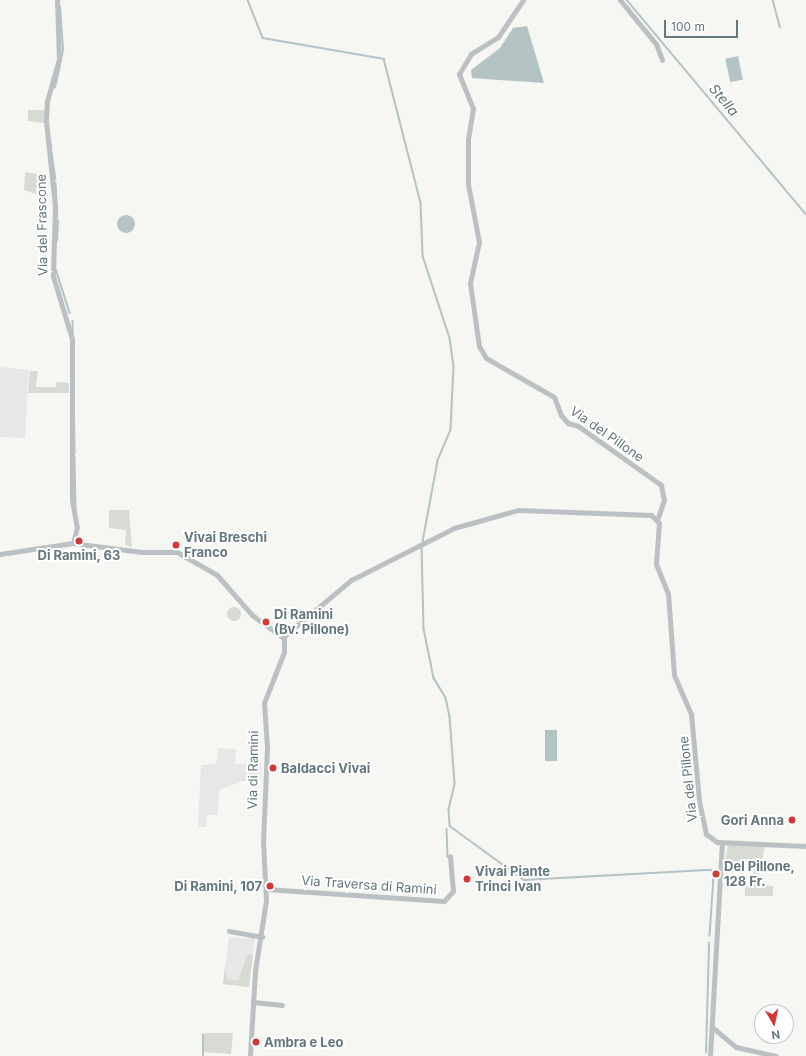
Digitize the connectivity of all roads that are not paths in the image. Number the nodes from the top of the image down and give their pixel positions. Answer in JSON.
{"nodes":[{"id":1,"x":56,"y":0,"type":"edge"},
{"id":2,"x":523,"y":0,"type":"edge"},
{"id":3,"x":620,"y":0,"type":"edge"},
{"id":4,"x":662,"y":60,"type":"dead end"},
{"id":5,"x":657,"y":520,"type":"junction"},
{"id":6,"x":73,"y":543,"type":"junction"},
{"id":7,"x":0,"y":554,"type":"edge"},
{"id":8,"x":283,"y":637,"type":"junction"},
{"id":9,"x":722,"y":842,"type":"junction"},
{"id":10,"x":806,"y":846,"type":"edge"},
{"id":11,"x":450,"y":856,"type":"dead end"},
{"id":12,"x":266,"y":889,"type":"junction"},
{"id":13,"x":229,"y":931,"type":"dead end"},
{"id":14,"x":262,"y":937,"type":"junction"},
{"id":15,"x":253,"y":1002,"type":"junction"},
{"id":16,"x":282,"y":1005,"type":"dead end"},
{"id":17,"x":712,"y":1027,"type":"junction"},
{"id":18,"x":250,"y":1056,"type":"edge"},
{"id":19,"x":710,"y":1056,"type":"edge"},
{"id":20,"x":776,"y":1056,"type":"edge"}],
"edges":[{"from":1,"to":6,"type":"street","name":"Via del Frascone"},
{"from":2,"to":5,"type":"street","name":"Via del Pillone"},
{"from":3,"to":4,"type":"street"},
{"from":5,"to":8,"type":"street"},
{"from":5,"to":9,"type":"street","name":"Via del Pillone"},
{"from":6,"to":7,"type":"street"},
{"from":6,"to":8,"type":"street"},
{"from":8,"to":12,"type":"street","name":"Via di Ramini"},
{"from":9,"to":10,"type":"street"},
{"from":9,"to":17,"type":"street"},
{"from":11,"to":12,"type":"street","name":"Via Traversa di Ramini"},
{"from":12,"to":14,"type":"street","name":"Via di Ramini"},
{"from":13,"to":14,"type":"street"},
{"from":14,"to":15,"type":"street","name":"Via di Ramini"},
{"from":15,"to":16,"type":"street"},
{"from":15,"to":18,"type":"street","name":"Via di Ramini"},
{"from":17,"to":19,"type":"street"},
{"from":17,"to":20,"type":"street"}]}
